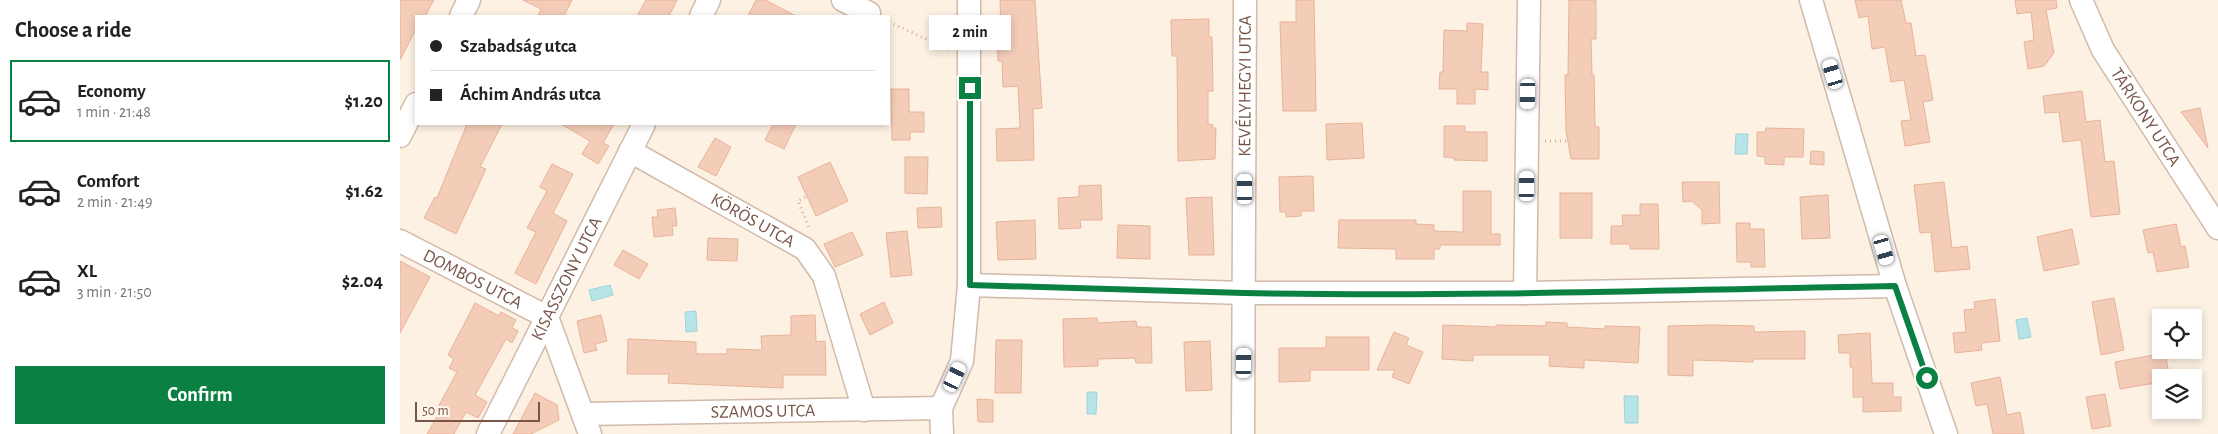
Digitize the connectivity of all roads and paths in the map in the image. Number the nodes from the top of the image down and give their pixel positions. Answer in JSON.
{"nodes":[{"id":1,"x":469,"y":0,"type":"edge"},
{"id":2,"x":709,"y":0,"type":"edge"},
{"id":3,"x":843,"y":0,"type":"edge"},
{"id":4,"x":969,"y":0,"type":"edge"},
{"id":5,"x":1245,"y":0,"type":"edge"},
{"id":6,"x":1529,"y":0,"type":"edge"},
{"id":7,"x":1811,"y":0,"type":"edge"},
{"id":8,"x":2081,"y":0,"type":"edge"},
{"id":9,"x":462,"y":15,"type":"edge"},
{"id":10,"x":702,"y":15,"type":"edge"},
{"id":11,"x":873,"y":15,"type":"edge"},
{"id":12,"x":890,"y":23,"type":"edge"},
{"id":13,"x":944,"y":47,"type":"dead end"},
{"id":14,"x":415,"y":106,"type":"edge"},
{"id":15,"x":643,"y":125,"type":"edge"},
{"id":16,"x":400,"y":136,"type":"edge"},
{"id":17,"x":630,"y":151,"type":"junction"},
{"id":18,"x":805,"y":197,"type":"dead end"},
{"id":19,"x":809,"y":228,"type":"dead end"},
{"id":20,"x":2218,"y":228,"type":"edge"},
{"id":21,"x":400,"y":241,"type":"edge"},
{"id":22,"x":970,"y":285,"type":"junction"},
{"id":23,"x":1895,"y":286,"type":"junction"},
{"id":24,"x":1245,"y":293,"type":"junction"},
{"id":25,"x":1525,"y":293,"type":"junction"},
{"id":26,"x":547,"y":318,"type":"junction"},
{"id":27,"x":940,"y":408,"type":"junction"},
{"id":28,"x":864,"y":410,"type":"junction"},
{"id":29,"x":587,"y":424,"type":"edge"},
{"id":30,"x":488,"y":434,"type":"edge"},
{"id":31,"x":942,"y":434,"type":"edge"},
{"id":32,"x":1243,"y":434,"type":"edge"},
{"id":33,"x":1946,"y":434,"type":"edge"}],
"edges":[{"from":1,"to":9,"type":"street"},
{"from":2,"to":10,"type":"street"},
{"from":3,"to":11,"type":"street"},
{"from":4,"to":22,"type":"street"},
{"from":5,"to":24,"type":"street","name":"KEVÉLYHEGYI UTCA"},
{"from":6,"to":25,"type":"street"},
{"from":7,"to":23,"type":"street"},
{"from":8,"to":20,"type":"street","name":"TÁRKONY UTCA"},
{"from":12,"to":13,"type":"path"},
{"from":14,"to":16,"type":"street"},
{"from":15,"to":17,"type":"street","name":"KISASSZONY UTCA"},
{"from":17,"to":26,"type":"street","name":"KISASSZONY UTCA"},
{"from":17,"to":28,"type":"street","name":"KÖRÖS UTCA"},
{"from":18,"to":19,"type":"path"},
{"from":21,"to":26,"type":"street","name":"DOMBOS UTCA"},
{"from":22,"to":24,"type":"street"},
{"from":22,"to":27,"type":"street"},
{"from":23,"to":25,"type":"street"},
{"from":23,"to":33,"type":"street"},
{"from":24,"to":25,"type":"street"},
{"from":24,"to":32,"type":"street","name":"KEVÉLYHEGYI UTCA"},
{"from":26,"to":29,"type":"street"},
{"from":26,"to":30,"type":"street","name":"KISASSZONY UTCA"},
{"from":27,"to":28,"type":"street","name":"SZAMOS UTCA"},
{"from":27,"to":31,"type":"street"},
{"from":28,"to":29,"type":"street","name":"SZAMOS UTCA"}]}
